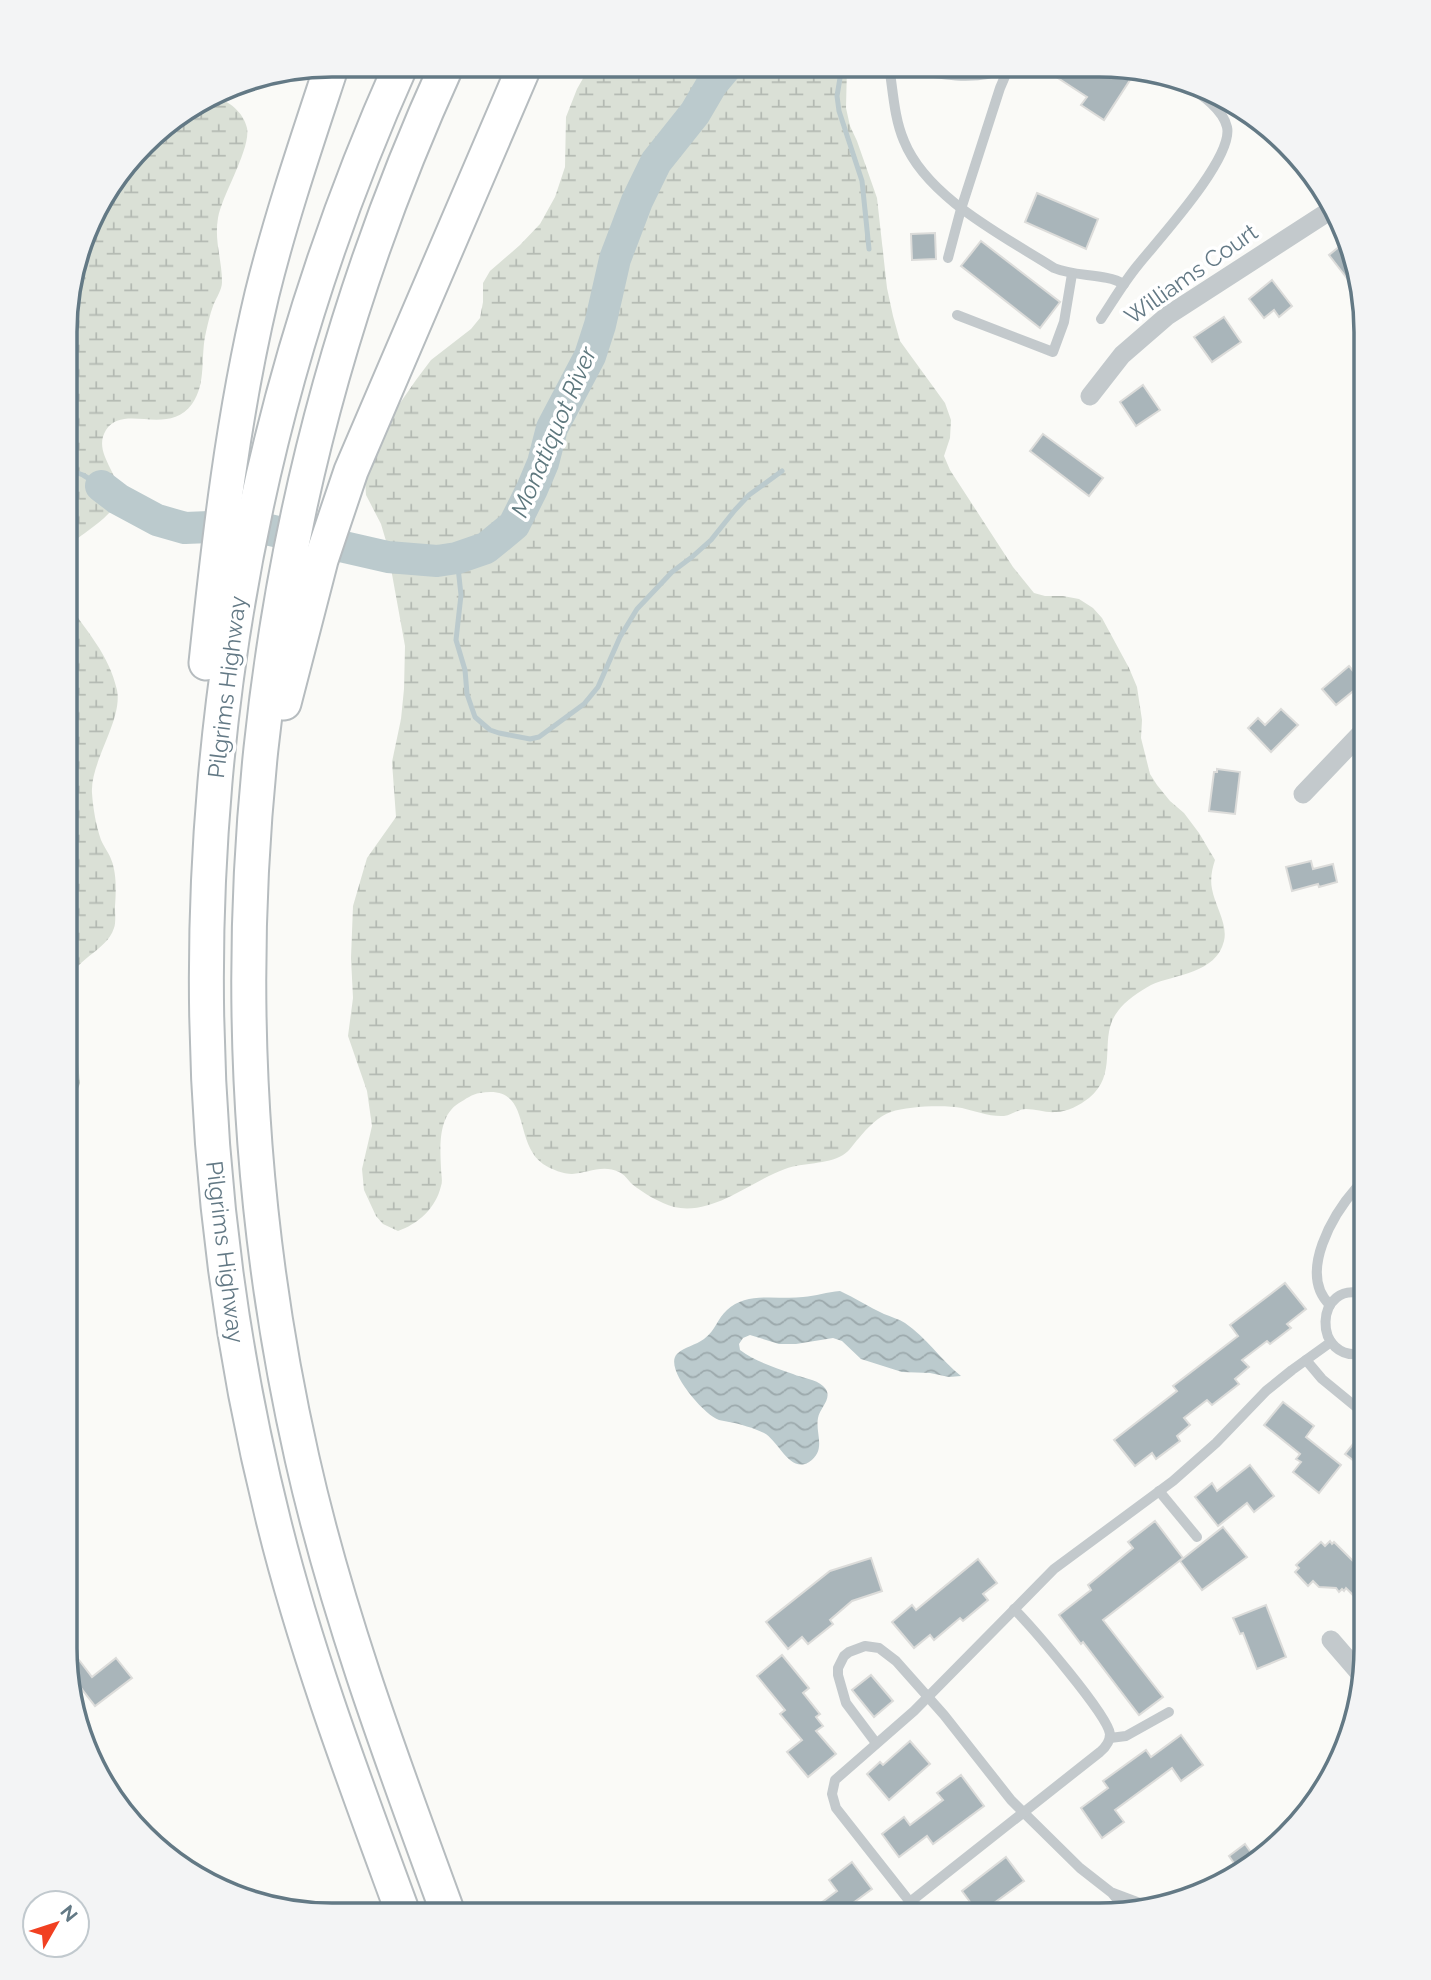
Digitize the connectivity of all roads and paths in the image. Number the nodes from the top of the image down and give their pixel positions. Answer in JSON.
{"nodes":[{"id":1,"x":328,"y":77,"type":"edge"},
{"id":2,"x":396,"y":77,"type":"edge"},
{"id":3,"x":442,"y":77,"type":"edge"},
{"id":4,"x":520,"y":77,"type":"edge"},
{"id":5,"x":891,"y":77,"type":"edge"},
{"id":6,"x":1004,"y":77,"type":"edge"},
{"id":7,"x":1208,"y":101,"type":"edge"},
{"id":8,"x":961,"y":209,"type":"junction"},
{"id":9,"x":1325,"y":214,"type":"edge"},
{"id":10,"x":948,"y":258,"type":"dead end"},
{"id":11,"x":1072,"y":274,"type":"junction"},
{"id":12,"x":1124,"y":284,"type":"junction"},
{"id":13,"x":957,"y":315,"type":"dead end"},
{"id":14,"x":1101,"y":319,"type":"dead end"},
{"id":15,"x":1090,"y":396,"type":"dead end"},
{"id":16,"x":230,"y":566,"type":"junction"},
{"id":17,"x":300,"y":578,"type":"junction"},
{"id":18,"x":1354,"y":741,"type":"edge"},
{"id":19,"x":1303,"y":794,"type":"dead end"},
{"id":20,"x":1354,"y":1191,"type":"edge"},
{"id":21,"x":1354,"y":1292,"type":"edge"},
{"id":22,"x":1330,"y":1305,"type":"junction"},
{"id":23,"x":1331,"y":1342,"type":"junction"},
{"id":24,"x":1354,"y":1354,"type":"edge"},
{"id":25,"x":1306,"y":1360,"type":"junction"},
{"id":26,"x":1354,"y":1405,"type":"edge"},
{"id":27,"x":1159,"y":1491,"type":"junction"},
{"id":28,"x":1197,"y":1537,"type":"dead end"},
{"id":29,"x":1014,"y":1609,"type":"junction"},
{"id":30,"x":1331,"y":1640,"type":"dead end"},
{"id":31,"x":1353,"y":1665,"type":"edge"},
{"id":32,"x":929,"y":1697,"type":"junction"},
{"id":33,"x":1169,"y":1712,"type":"dead end"},
{"id":34,"x":1110,"y":1738,"type":"junction"},
{"id":35,"x":876,"y":1743,"type":"junction"},
{"id":36,"x":1024,"y":1813,"type":"junction"},
{"id":37,"x":1112,"y":1893,"type":"junction"},
{"id":38,"x":1133,"y":1901,"type":"edge"},
{"id":39,"x":910,"y":1902,"type":"joint"},
{"id":40,"x":1119,"y":1902,"type":"edge"},
{"id":41,"x":399,"y":1903,"type":"edge"},
{"id":42,"x":444,"y":1903,"type":"edge"}],
"edges":[{"from":1,"to":16,"type":"highway"},
{"from":2,"to":16,"type":"highway"},
{"from":3,"to":17,"type":"highway"},
{"from":4,"to":17,"type":"highway"},
{"from":5,"to":8,"type":"lane"},
{"from":6,"to":8,"type":"lane"},
{"from":7,"to":12,"type":"lane"},
{"from":8,"to":10,"type":"lane"},
{"from":8,"to":11,"type":"lane"},
{"from":9,"to":15,"type":"street","name":"Williams Court"},
{"from":11,"to":12,"type":"lane"},
{"from":11,"to":13,"type":"lane"},
{"from":12,"to":14,"type":"lane"},
{"from":16,"to":41,"type":"highway","name":"Pilgrims Highway"},
{"from":17,"to":42,"type":"highway","name":"Pilgrims Highway"},
{"from":18,"to":19,"type":"street"},
{"from":20,"to":22,"type":"lane"},
{"from":21,"to":22,"type":"lane"},
{"from":22,"to":23,"type":"lane"},
{"from":23,"to":24,"type":"lane"},
{"from":23,"to":25,"type":"lane"},
{"from":25,"to":26,"type":"lane"},
{"from":25,"to":27,"type":"lane"},
{"from":27,"to":28,"type":"lane"},
{"from":27,"to":29,"type":"lane"},
{"from":29,"to":32,"type":"lane"},
{"from":29,"to":34,"type":"lane"},
{"from":30,"to":31,"type":"street"},
{"from":32,"to":35,"type":"lane"},
{"from":32,"to":35,"type":"lane"},
{"from":32,"to":36,"type":"lane"},
{"from":33,"to":34,"type":"lane"},
{"from":34,"to":36,"type":"lane"},
{"from":35,"to":39,"type":"lane"},
{"from":36,"to":37,"type":"lane"},
{"from":36,"to":39,"type":"lane"},
{"from":37,"to":38,"type":"lane"},
{"from":37,"to":40,"type":"lane"}]}
